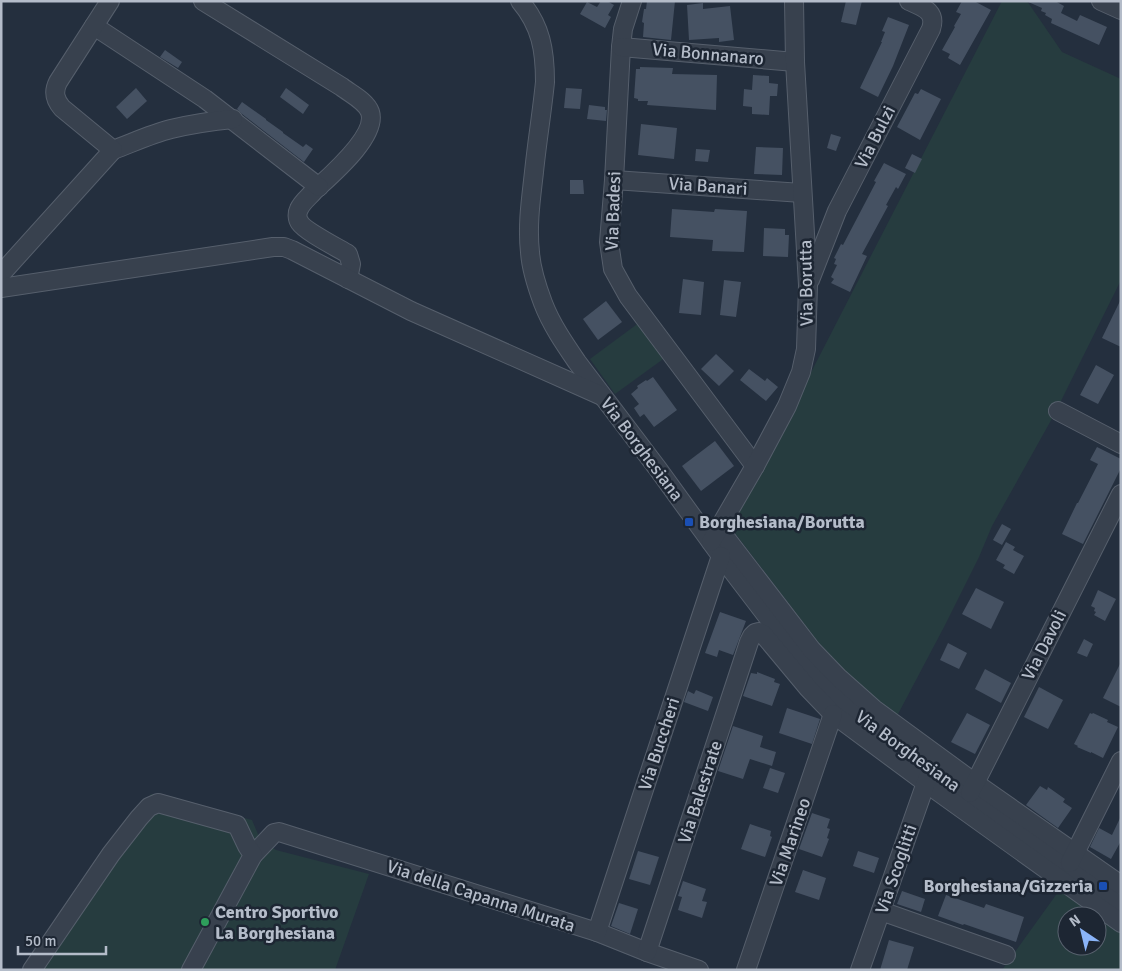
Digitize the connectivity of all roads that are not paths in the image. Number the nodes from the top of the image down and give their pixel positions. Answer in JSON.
{"nodes":[{"id":1,"x":110,"y":1,"type":"edge"},
{"id":2,"x":203,"y":1,"type":"edge"},
{"id":3,"x":520,"y":1,"type":"edge"},
{"id":4,"x":632,"y":1,"type":"edge"},
{"id":5,"x":794,"y":1,"type":"edge"},
{"id":6,"x":909,"y":1,"type":"edge"},
{"id":7,"x":1100,"y":1,"type":"edge"},
{"id":8,"x":1121,"y":10,"type":"edge"},
{"id":9,"x":94,"y":26,"type":"junction"},
{"id":10,"x":621,"y":47,"type":"junction"},
{"id":11,"x":795,"y":62,"type":"junction"},
{"id":12,"x":233,"y":119,"type":"junction"},
{"id":13,"x":113,"y":150,"type":"junction"},
{"id":14,"x":614,"y":180,"type":"junction"},
{"id":15,"x":319,"y":186,"type":"junction"},
{"id":16,"x":802,"y":193,"type":"junction"},
{"id":17,"x":1,"y":274,"type":"edge"},
{"id":18,"x":348,"y":278,"type":"junction"},
{"id":19,"x":808,"y":285,"type":"junction"},
{"id":20,"x":1,"y":288,"type":"edge"},
{"id":21,"x":603,"y":396,"type":"junction"},
{"id":22,"x":1058,"y":411,"type":"dead end"},
{"id":23,"x":1121,"y":444,"type":"edge"},
{"id":24,"x":755,"y":466,"type":"junction"},
{"id":25,"x":1121,"y":494,"type":"edge"},
{"id":26,"x":715,"y":536,"type":"junction"},
{"id":27,"x":722,"y":556,"type":"junction"},
{"id":28,"x":756,"y":633,"type":"joint"},
{"id":29,"x":833,"y":714,"type":"junction"},
{"id":30,"x":870,"y":715,"type":"junction"},
{"id":31,"x":1121,"y":761,"type":"edge"},
{"id":32,"x":928,"y":776,"type":"junction"},
{"id":33,"x":972,"y":789,"type":"junction"},
{"id":34,"x":253,"y":855,"type":"junction"},
{"id":35,"x":1071,"y":860,"type":"junction"},
{"id":36,"x":1121,"y":886,"type":"edge"},
{"id":37,"x":1121,"y":906,"type":"edge"},
{"id":38,"x":881,"y":911,"type":"junction"},
{"id":39,"x":1121,"y":923,"type":"edge"},
{"id":40,"x":597,"y":932,"type":"junction"},
{"id":41,"x":647,"y":952,"type":"junction"},
{"id":42,"x":1006,"y":956,"type":"dead end"},
{"id":43,"x":32,"y":970,"type":"edge"},
{"id":44,"x":191,"y":970,"type":"edge"},
{"id":45,"x":699,"y":970,"type":"edge"},
{"id":46,"x":746,"y":970,"type":"edge"},
{"id":47,"x":860,"y":970,"type":"edge"}],
"edges":[{"from":1,"to":9,"type":"street"},
{"from":2,"to":15,"type":"street"},
{"from":3,"to":21,"type":"street","name":"Via Borghesiana"},
{"from":4,"to":10,"type":"street","name":"Via Badesi"},
{"from":5,"to":11,"type":"street","name":"Via Borutta"},
{"from":6,"to":19,"type":"street","name":"Via Bulzi"},
{"from":7,"to":8,"type":"street"},
{"from":9,"to":12,"type":"street"},
{"from":9,"to":13,"type":"street"},
{"from":10,"to":11,"type":"street","name":"Via Bonnanaro"},
{"from":10,"to":14,"type":"street","name":"Via Badesi"},
{"from":11,"to":16,"type":"street","name":"Via Borutta"},
{"from":12,"to":13,"type":"street"},
{"from":12,"to":15,"type":"street"},
{"from":13,"to":17,"type":"street"},
{"from":14,"to":16,"type":"street","name":"Via Banari"},
{"from":14,"to":24,"type":"street","name":"Via Badesi"},
{"from":15,"to":18,"type":"street"},
{"from":16,"to":19,"type":"street","name":"Via Borutta"},
{"from":18,"to":20,"type":"street"},
{"from":18,"to":21,"type":"street"},
{"from":19,"to":24,"type":"street","name":"Via Borutta"},
{"from":21,"to":26,"type":"street","name":"Via Borghesiana"},
{"from":22,"to":23,"type":"street"},
{"from":24,"to":26,"type":"street","name":"Via Borutta"},
{"from":25,"to":33,"type":"street","name":"Via Davoli"},
{"from":26,"to":27,"type":"street","name":"Via Borghesiana"},
{"from":26,"to":30,"type":"street","name":"Via Borghesiana"},
{"from":27,"to":30,"type":"street","name":"Via Borghesiana"},
{"from":27,"to":40,"type":"street","name":"Via Buccheri"},
{"from":28,"to":29,"type":"street","name":"Via Borghesiana"},
{"from":28,"to":41,"type":"street","name":"Via Balestrate"},
{"from":29,"to":32,"type":"street","name":"Via Borghesiana"},
{"from":29,"to":46,"type":"street","name":"Via Marineo"},
{"from":30,"to":32,"type":"street","name":"Via Borghesiana"},
{"from":30,"to":33,"type":"street","name":"Via Borghesiana"},
{"from":31,"to":35,"type":"street"},
{"from":32,"to":33,"type":"street","name":"Via Borghesiana"},
{"from":32,"to":38,"type":"street","name":"Via Scoglitti"},
{"from":32,"to":39,"type":"street","name":"Via Borghesiana"},
{"from":33,"to":35,"type":"street","name":"Via Borghesiana"},
{"from":34,"to":40,"type":"street","name":"Via della Capanna Murata"},
{"from":34,"to":43,"type":"street"},
{"from":34,"to":44,"type":"street"},
{"from":35,"to":36,"type":"street","name":"Via Borghesiana"},
{"from":35,"to":37,"type":"street","name":"Via Borghesiana"},
{"from":38,"to":42,"type":"street"},
{"from":38,"to":47,"type":"street","name":"Via Scoglitti"},
{"from":40,"to":41,"type":"street","name":"Via della Capanna Murata"},
{"from":41,"to":45,"type":"street","name":"Via della Capanna Murata"}]}
